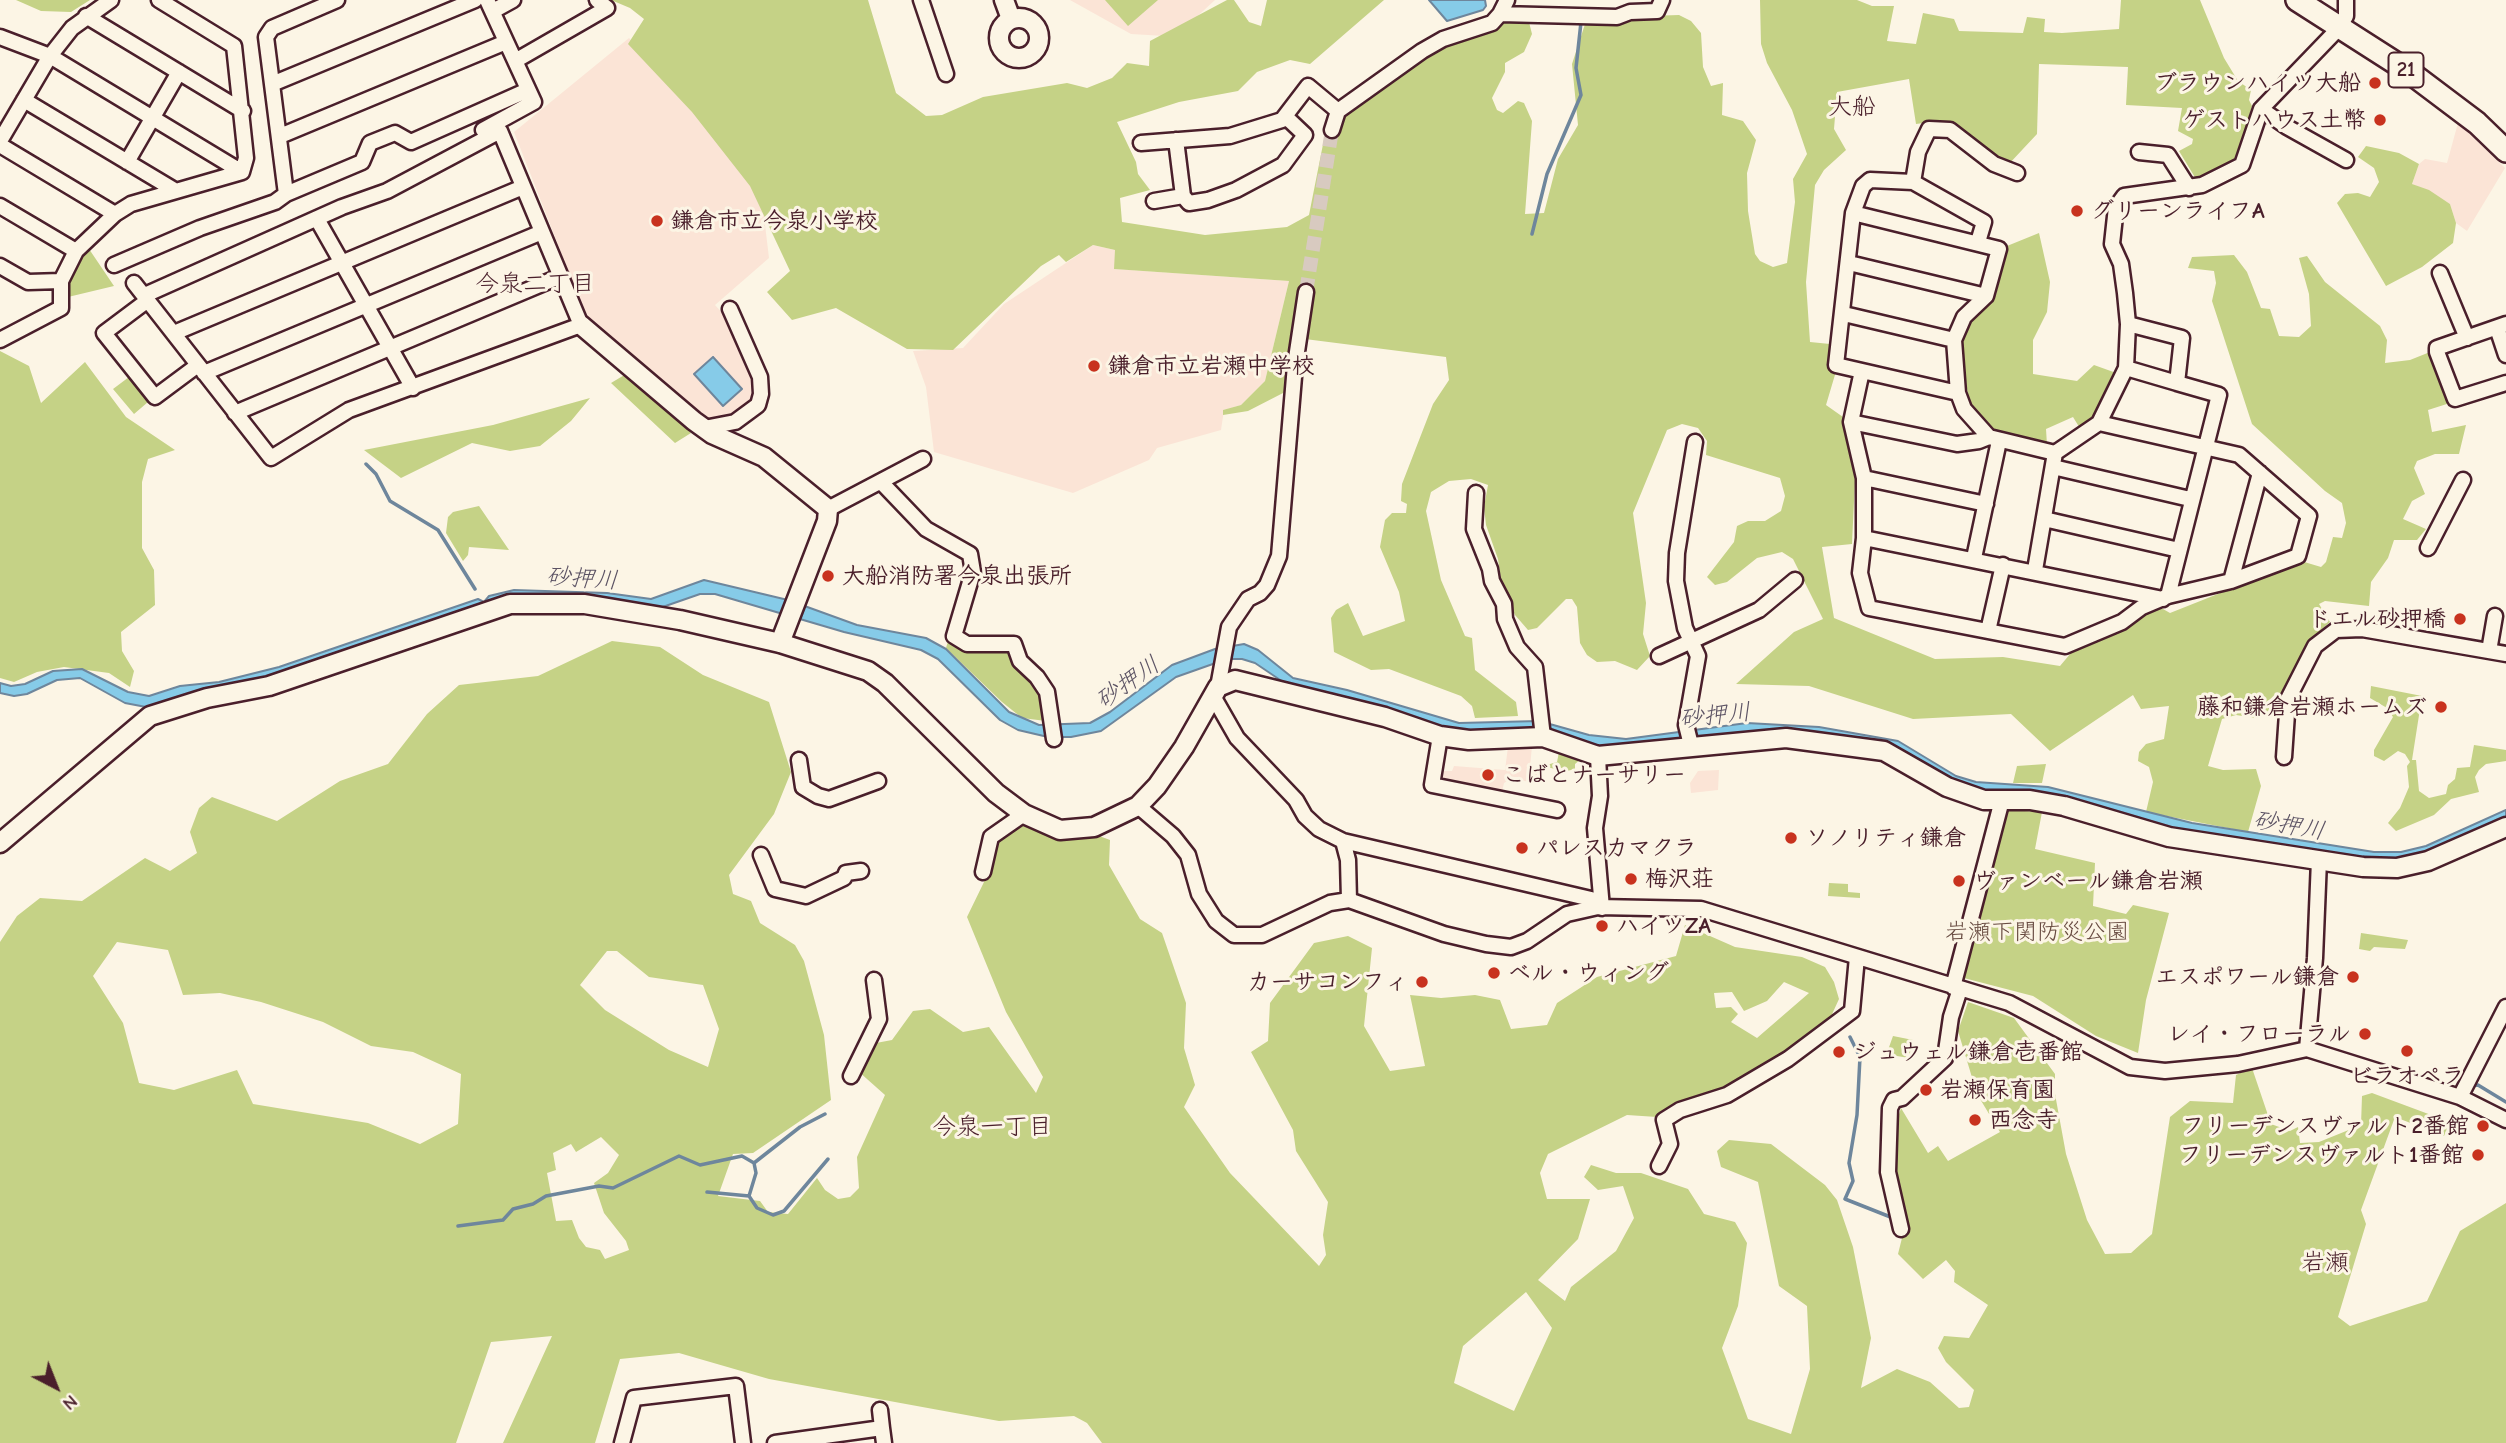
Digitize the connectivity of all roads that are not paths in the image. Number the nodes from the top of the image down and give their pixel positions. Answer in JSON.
{"nodes":[{"id":1,"x":111,"y":0,"type":"edge"},
{"id":2,"x":159,"y":0,"type":"edge"},
{"id":3,"x":337,"y":0,"type":"edge"},
{"id":4,"x":475,"y":0,"type":"edge"},
{"id":5,"x":513,"y":0,"type":"edge"},
{"id":6,"x":597,"y":0,"type":"edge"},
{"id":7,"x":921,"y":0,"type":"edge"},
{"id":8,"x":1004,"y":0,"type":"edge"},
{"id":9,"x":1507,"y":0,"type":"edge"},
{"id":10,"x":1662,"y":0,"type":"edge"},
{"id":11,"x":2297,"y":0,"type":"edge"},
{"id":12,"x":2346,"y":0,"type":"edge"},
{"id":13,"x":490,"y":6,"type":"edge"},
{"id":14,"x":1500,"y":15,"type":"junction"},
{"id":15,"x":86,"y":16,"type":"junction"},
{"id":16,"x":1011,"y":19,"type":"dead end"},
{"id":17,"x":2339,"y":28,"type":"junction"},
{"id":18,"x":1,"y":38,"type":"edge"},
{"id":19,"x":506,"y":42,"type":"junction"},
{"id":20,"x":50,"y":56,"type":"junction"},
{"id":21,"x":515,"y":61,"type":"junction"},
{"id":22,"x":179,"y":72,"type":"junction"},
{"id":23,"x":946,"y":74,"type":"dead end"},
{"id":24,"x":272,"y":84,"type":"junction"},
{"id":25,"x":528,"y":90,"type":"junction"},
{"id":26,"x":24,"y":100,"type":"junction"},
{"id":27,"x":2261,"y":108,"type":"junction"},
{"id":28,"x":243,"y":111,"type":"junction"},
{"id":29,"x":1338,"y":111,"type":"junction"},
{"id":30,"x":1285,"y":116,"type":"junction"},
{"id":31,"x":153,"y":118,"type":"junction"},
{"id":32,"x":1332,"y":130,"type":"tunnel mouth"},
{"id":33,"x":280,"y":136,"type":"junction"},
{"id":34,"x":1176,"y":140,"type":"junction"},
{"id":35,"x":0,"y":143,"type":"edge"},
{"id":36,"x":1141,"y":143,"type":"dead end"},
{"id":37,"x":2503,"y":144,"type":"edge"},
{"id":38,"x":2139,"y":152,"type":"dead end"},
{"id":39,"x":2346,"y":160,"type":"dead end"},
{"id":40,"x":127,"y":162,"type":"junction"},
{"id":41,"x":242,"y":172,"type":"junction"},
{"id":42,"x":2017,"y":173,"type":"dead end"},
{"id":43,"x":1913,"y":182,"type":"junction"},
{"id":44,"x":523,"y":187,"type":"junction"},
{"id":45,"x":2189,"y":188,"type":"junction"},
{"id":46,"x":176,"y":191,"type":"junction"},
{"id":47,"x":286,"y":194,"type":"junction"},
{"id":48,"x":1183,"y":196,"type":"junction"},
{"id":49,"x":1154,"y":201,"type":"dead end"},
{"id":50,"x":0,"y":206,"type":"edge"},
{"id":51,"x":342,"y":207,"type":"junction"},
{"id":52,"x":1853,"y":213,"type":"junction"},
{"id":53,"x":116,"y":214,"type":"junction"},
{"id":54,"x":317,"y":219,"type":"junction"},
{"id":55,"x":542,"y":232,"type":"junction"},
{"id":56,"x":1978,"y":242,"type":"junction"},
{"id":57,"x":76,"y":251,"type":"junction"},
{"id":58,"x":342,"y":262,"type":"junction"},
{"id":59,"x":1849,"y":263,"type":"junction"},
{"id":60,"x":114,"y":265,"type":"dead end"},
{"id":61,"x":0,"y":266,"type":"edge"},
{"id":62,"x":2440,"y":273,"type":"dead end"},
{"id":63,"x":561,"y":276,"type":"junction"},
{"id":64,"x":61,"y":281,"type":"junction"},
{"id":65,"x":134,"y":283,"type":"dead end"},
{"id":66,"x":1306,"y":292,"type":"tunnel mouth"},
{"id":67,"x":1986,"y":296,"type":"junction"},
{"id":68,"x":147,"y":298,"type":"junction"},
{"id":69,"x":366,"y":305,"type":"junction"},
{"id":70,"x":730,"y":309,"type":"dead end"},
{"id":71,"x":1844,"y":314,"type":"junction"},
{"id":72,"x":2128,"y":324,"type":"junction"},
{"id":73,"x":581,"y":325,"type":"junction"},
{"id":74,"x":2502,"y":326,"type":"edge"},
{"id":75,"x":174,"y":333,"type":"junction"},
{"id":76,"x":2467,"y":338,"type":"junction"},
{"id":77,"x":0,"y":340,"type":"edge"},
{"id":78,"x":1954,"y":340,"type":"junction"},
{"id":79,"x":390,"y":348,"type":"junction"},
{"id":80,"x":2506,"y":355,"type":"edge"},
{"id":81,"x":2126,"y":368,"type":"junction"},
{"id":82,"x":201,"y":369,"type":"junction"},
{"id":83,"x":1862,"y":371,"type":"junction"},
{"id":84,"x":2177,"y":383,"type":"junction"},
{"id":85,"x":2506,"y":383,"type":"edge"},
{"id":86,"x":413,"y":388,"type":"junction"},
{"id":87,"x":1958,"y":393,"type":"junction"},
{"id":88,"x":235,"y":413,"type":"junction"},
{"id":89,"x":1851,"y":422,"type":"junction"},
{"id":90,"x":2099,"y":423,"type":"junction"},
{"id":91,"x":704,"y":428,"type":"junction"},
{"id":92,"x":1994,"y":439,"type":"junction"},
{"id":93,"x":1695,"y":442,"type":"dead end"},
{"id":94,"x":2205,"y":448,"type":"junction"},
{"id":95,"x":923,"y":459,"type":"dead end"},
{"id":96,"x":2054,"y":460,"type":"junction"},
{"id":97,"x":2260,"y":473,"type":"junction"},
{"id":98,"x":1864,"y":478,"type":"junction"},
{"id":99,"x":2463,"y":480,"type":"dead end"},
{"id":100,"x":882,"y":483,"type":"junction"},
{"id":101,"x":1476,"y":493,"type":"dead end"},
{"id":102,"x":2190,"y":499,"type":"junction"},
{"id":103,"x":829,"y":500,"type":"junction"},
{"id":104,"x":1986,"y":504,"type":"junction"},
{"id":105,"x":2044,"y":519,"type":"junction"},
{"id":106,"x":1864,"y":538,"type":"junction"},
{"id":107,"x":2428,"y":548,"type":"dead end"},
{"id":108,"x":2179,"y":550,"type":"junction"},
{"id":109,"x":1974,"y":558,"type":"junction"},
{"id":110,"x":2004,"y":565,"type":"junction"},
{"id":111,"x":2035,"y":570,"type":"junction"},
{"id":112,"x":1795,"y":580,"type":"dead end"},
{"id":113,"x":2231,"y":581,"type":"junction"},
{"id":114,"x":2165,"y":598,"type":"junction"},
{"id":115,"x":2495,"y":616,"type":"dead end"},
{"id":116,"x":1988,"y":631,"type":"junction"},
{"id":117,"x":780,"y":643,"type":"junction"},
{"id":118,"x":1694,"y":643,"type":"junction"},
{"id":119,"x":2489,"y":651,"type":"junction"},
{"id":120,"x":2506,"y":654,"type":"edge"},
{"id":121,"x":1659,"y":656,"type":"dead end"},
{"id":122,"x":1216,"y":691,"type":"junction"},
{"id":123,"x":1440,"y":736,"type":"junction"},
{"id":124,"x":1542,"y":736,"type":"junction"},
{"id":125,"x":1054,"y":739,"type":"dead end"},
{"id":126,"x":1691,"y":743,"type":"junction"},
{"id":127,"x":1598,"y":756,"type":"junction"},
{"id":128,"x":2284,"y":757,"type":"dead end"},
{"id":129,"x":799,"y":760,"type":"dead end"},
{"id":130,"x":878,"y":781,"type":"dead end"},
{"id":131,"x":2002,"y":800,"type":"junction"},
{"id":132,"x":1138,"y":806,"type":"junction"},
{"id":133,"x":1558,"y":810,"type":"dead end"},
{"id":134,"x":1024,"y":814,"type":"junction"},
{"id":135,"x":2506,"y":827,"type":"edge"},
{"id":136,"x":1343,"y":841,"type":"junction"},
{"id":137,"x":0,"y":843,"type":"edge"},
{"id":138,"x":761,"y":855,"type":"dead end"},
{"id":139,"x":2319,"y":860,"type":"junction"},
{"id":140,"x":861,"y":871,"type":"dead end"},
{"id":141,"x":983,"y":872,"type":"dead end"},
{"id":142,"x":1349,"y":900,"type":"junction"},
{"id":143,"x":1600,"y":908,"type":"junction"},
{"id":144,"x":1857,"y":957,"type":"junction"},
{"id":145,"x":874,"y":980,"type":"dead end"},
{"id":146,"x":1957,"y":988,"type":"junction"},
{"id":147,"x":2506,"y":1007,"type":"edge"},
{"id":148,"x":2307,"y":1049,"type":"junction"},
{"id":149,"x":851,"y":1076,"type":"dead end"},
{"id":150,"x":2460,"y":1097,"type":"junction"},
{"id":151,"x":2506,"y":1120,"type":"edge"},
{"id":152,"x":1659,"y":1166,"type":"dead end"},
{"id":153,"x":1901,"y":1229,"type":"dead end"},
{"id":154,"x":880,"y":1410,"type":"dead end"},
{"id":155,"x":882,"y":1428,"type":"junction"},
{"id":156,"x":622,"y":1443,"type":"edge"},
{"id":157,"x":743,"y":1443,"type":"edge"},
{"id":158,"x":775,"y":1443,"type":"edge"},
{"id":159,"x":884,"y":1443,"type":"edge"}],
"edges":[{"from":1,"to":15,"type":"street"},
{"from":2,"to":28,"type":"street"},
{"from":3,"to":24,"type":"street"},
{"from":4,"to":24,"type":"street"},
{"from":5,"to":13,"type":"street"},
{"from":6,"to":21,"type":"street"},
{"from":7,"to":23,"type":"street"},
{"from":8,"to":16,"type":"street"},
{"from":9,"to":14,"type":"street"},
{"from":10,"to":14,"type":"street"},
{"from":11,"to":17,"type":"main road","number":"21"},
{"from":12,"to":17,"type":"street"},
{"from":13,"to":19,"type":"street"},
{"from":14,"to":29,"type":"street"},
{"from":15,"to":20,"type":"street"},
{"from":15,"to":22,"type":"street"},
{"from":17,"to":27,"type":"street"},
{"from":17,"to":37,"type":"main road","number":"21"},
{"from":18,"to":20,"type":"street"},
{"from":19,"to":21,"type":"street"},
{"from":19,"to":33,"type":"street"},
{"from":20,"to":26,"type":"street"},
{"from":20,"to":31,"type":"street"},
{"from":21,"to":25,"type":"street"},
{"from":22,"to":28,"type":"street"},
{"from":22,"to":31,"type":"street"},
{"from":24,"to":33,"type":"street"},
{"from":25,"to":47,"type":"street"},
{"from":25,"to":51,"type":"street"},
{"from":26,"to":35,"type":"street"},
{"from":26,"to":40,"type":"street"},
{"from":27,"to":39,"type":"street"},
{"from":27,"to":45,"type":"street"},
{"from":28,"to":41,"type":"street"},
{"from":29,"to":30,"type":"street"},
{"from":29,"to":32,"type":"street"},
{"from":30,"to":34,"type":"street"},
{"from":30,"to":48,"type":"street"},
{"from":31,"to":40,"type":"street"},
{"from":31,"to":41,"type":"street"},
{"from":33,"to":47,"type":"street"},
{"from":34,"to":36,"type":"street"},
{"from":34,"to":48,"type":"street"},
{"from":35,"to":53,"type":"street"},
{"from":38,"to":45,"type":"street"},
{"from":40,"to":46,"type":"street"},
{"from":41,"to":46,"type":"street"},
{"from":42,"to":43,"type":"street"},
{"from":43,"to":52,"type":"street"},
{"from":43,"to":56,"type":"street"},
{"from":44,"to":51,"type":"street"},
{"from":44,"to":55,"type":"street"},
{"from":44,"to":58,"type":"street"},
{"from":45,"to":72,"type":"street"},
{"from":46,"to":53,"type":"street"},
{"from":47,"to":60,"type":"street"},
{"from":48,"to":49,"type":"street"},
{"from":50,"to":57,"type":"street"},
{"from":51,"to":54,"type":"street"},
{"from":52,"to":56,"type":"street"},
{"from":52,"to":59,"type":"street"},
{"from":53,"to":57,"type":"street"},
{"from":54,"to":58,"type":"street"},
{"from":54,"to":68,"type":"street"},
{"from":55,"to":63,"type":"street"},
{"from":55,"to":69,"type":"street"},
{"from":56,"to":67,"type":"street"},
{"from":57,"to":64,"type":"street"},
{"from":58,"to":69,"type":"street"},
{"from":58,"to":75,"type":"street"},
{"from":59,"to":67,"type":"street"},
{"from":59,"to":71,"type":"street"},
{"from":61,"to":64,"type":"street"},
{"from":62,"to":76,"type":"street"},
{"from":63,"to":73,"type":"street"},
{"from":63,"to":79,"type":"street"},
{"from":64,"to":77,"type":"street"},
{"from":65,"to":68,"type":"street"},
{"from":66,"to":122,"type":"street"},
{"from":67,"to":78,"type":"street"},
{"from":68,"to":75,"type":"street"},
{"from":68,"to":82,"type":"street"},
{"from":69,"to":79,"type":"street"},
{"from":69,"to":82,"type":"street"},
{"from":70,"to":91,"type":"street"},
{"from":71,"to":78,"type":"street"},
{"from":71,"to":83,"type":"street"},
{"from":72,"to":81,"type":"street"},
{"from":72,"to":84,"type":"street"},
{"from":73,"to":86,"type":"street"},
{"from":73,"to":91,"type":"street"},
{"from":74,"to":76,"type":"street"},
{"from":74,"to":80,"type":"street"},
{"from":75,"to":82,"type":"street"},
{"from":76,"to":85,"type":"street"},
{"from":78,"to":87,"type":"street"},
{"from":79,"to":86,"type":"street"},
{"from":79,"to":88,"type":"street"},
{"from":81,"to":84,"type":"street"},
{"from":81,"to":90,"type":"street"},
{"from":82,"to":88,"type":"street"},
{"from":83,"to":87,"type":"street"},
{"from":83,"to":89,"type":"street"},
{"from":84,"to":94,"type":"street"},
{"from":86,"to":88,"type":"street"},
{"from":87,"to":92,"type":"street"},
{"from":89,"to":92,"type":"street"},
{"from":89,"to":98,"type":"street"},
{"from":90,"to":94,"type":"street"},
{"from":90,"to":96,"type":"street"},
{"from":91,"to":103,"type":"street"},
{"from":92,"to":96,"type":"street"},
{"from":92,"to":104,"type":"street"},
{"from":93,"to":118,"type":"street"},
{"from":94,"to":97,"type":"street"},
{"from":94,"to":102,"type":"street"},
{"from":95,"to":100,"type":"street"},
{"from":96,"to":102,"type":"street"},
{"from":96,"to":105,"type":"street"},
{"from":97,"to":113,"type":"street"},
{"from":97,"to":113,"type":"street"},
{"from":98,"to":104,"type":"street"},
{"from":98,"to":106,"type":"street"},
{"from":99,"to":107,"type":"street"},
{"from":100,"to":103,"type":"street"},
{"from":100,"to":125,"type":"street"},
{"from":101,"to":124,"type":"street"},
{"from":102,"to":108,"type":"street"},
{"from":103,"to":117,"type":"street"},
{"from":104,"to":109,"type":"street"},
{"from":105,"to":108,"type":"street"},
{"from":105,"to":111,"type":"street"},
{"from":106,"to":109,"type":"street"},
{"from":106,"to":116,"type":"street"},
{"from":108,"to":114,"type":"street"},
{"from":109,"to":110,"type":"street"},
{"from":110,"to":111,"type":"street"},
{"from":110,"to":116,"type":"street"},
{"from":111,"to":114,"type":"street"},
{"from":112,"to":118,"type":"street"},
{"from":113,"to":114,"type":"street"},
{"from":114,"to":116,"type":"street"},
{"from":115,"to":119,"type":"street"},
{"from":117,"to":134,"type":"street"},
{"from":117,"to":137,"type":"street"},
{"from":118,"to":121,"type":"street"},
{"from":118,"to":126,"type":"street"},
{"from":119,"to":120,"type":"street"},
{"from":119,"to":128,"type":"street"},
{"from":122,"to":123,"type":"street"},
{"from":122,"to":132,"type":"street"},
{"from":122,"to":136,"type":"street"},
{"from":123,"to":124,"type":"street"},
{"from":123,"to":133,"type":"street"},
{"from":124,"to":127,"type":"street"},
{"from":126,"to":127,"type":"street"},
{"from":126,"to":131,"type":"street"},
{"from":127,"to":143,"type":"street"},
{"from":129,"to":130,"type":"street"},
{"from":131,"to":139,"type":"street"},
{"from":131,"to":146,"type":"street"},
{"from":132,"to":134,"type":"street"},
{"from":132,"to":142,"type":"street"},
{"from":134,"to":141,"type":"street"},
{"from":135,"to":139,"type":"street"},
{"from":136,"to":142,"type":"street"},
{"from":136,"to":143,"type":"street"},
{"from":138,"to":140,"type":"street"},
{"from":139,"to":148,"type":"street"},
{"from":142,"to":143,"type":"street"},
{"from":143,"to":144,"type":"street"},
{"from":144,"to":146,"type":"street"},
{"from":144,"to":152,"type":"street"},
{"from":145,"to":149,"type":"street"},
{"from":146,"to":148,"type":"street"},
{"from":146,"to":153,"type":"street"},
{"from":147,"to":150,"type":"street"},
{"from":148,"to":150,"type":"street"},
{"from":150,"to":151,"type":"street"},
{"from":154,"to":155,"type":"street"},
{"from":155,"to":158,"type":"street"},
{"from":155,"to":159,"type":"street"},
{"from":156,"to":157,"type":"street"}]}
